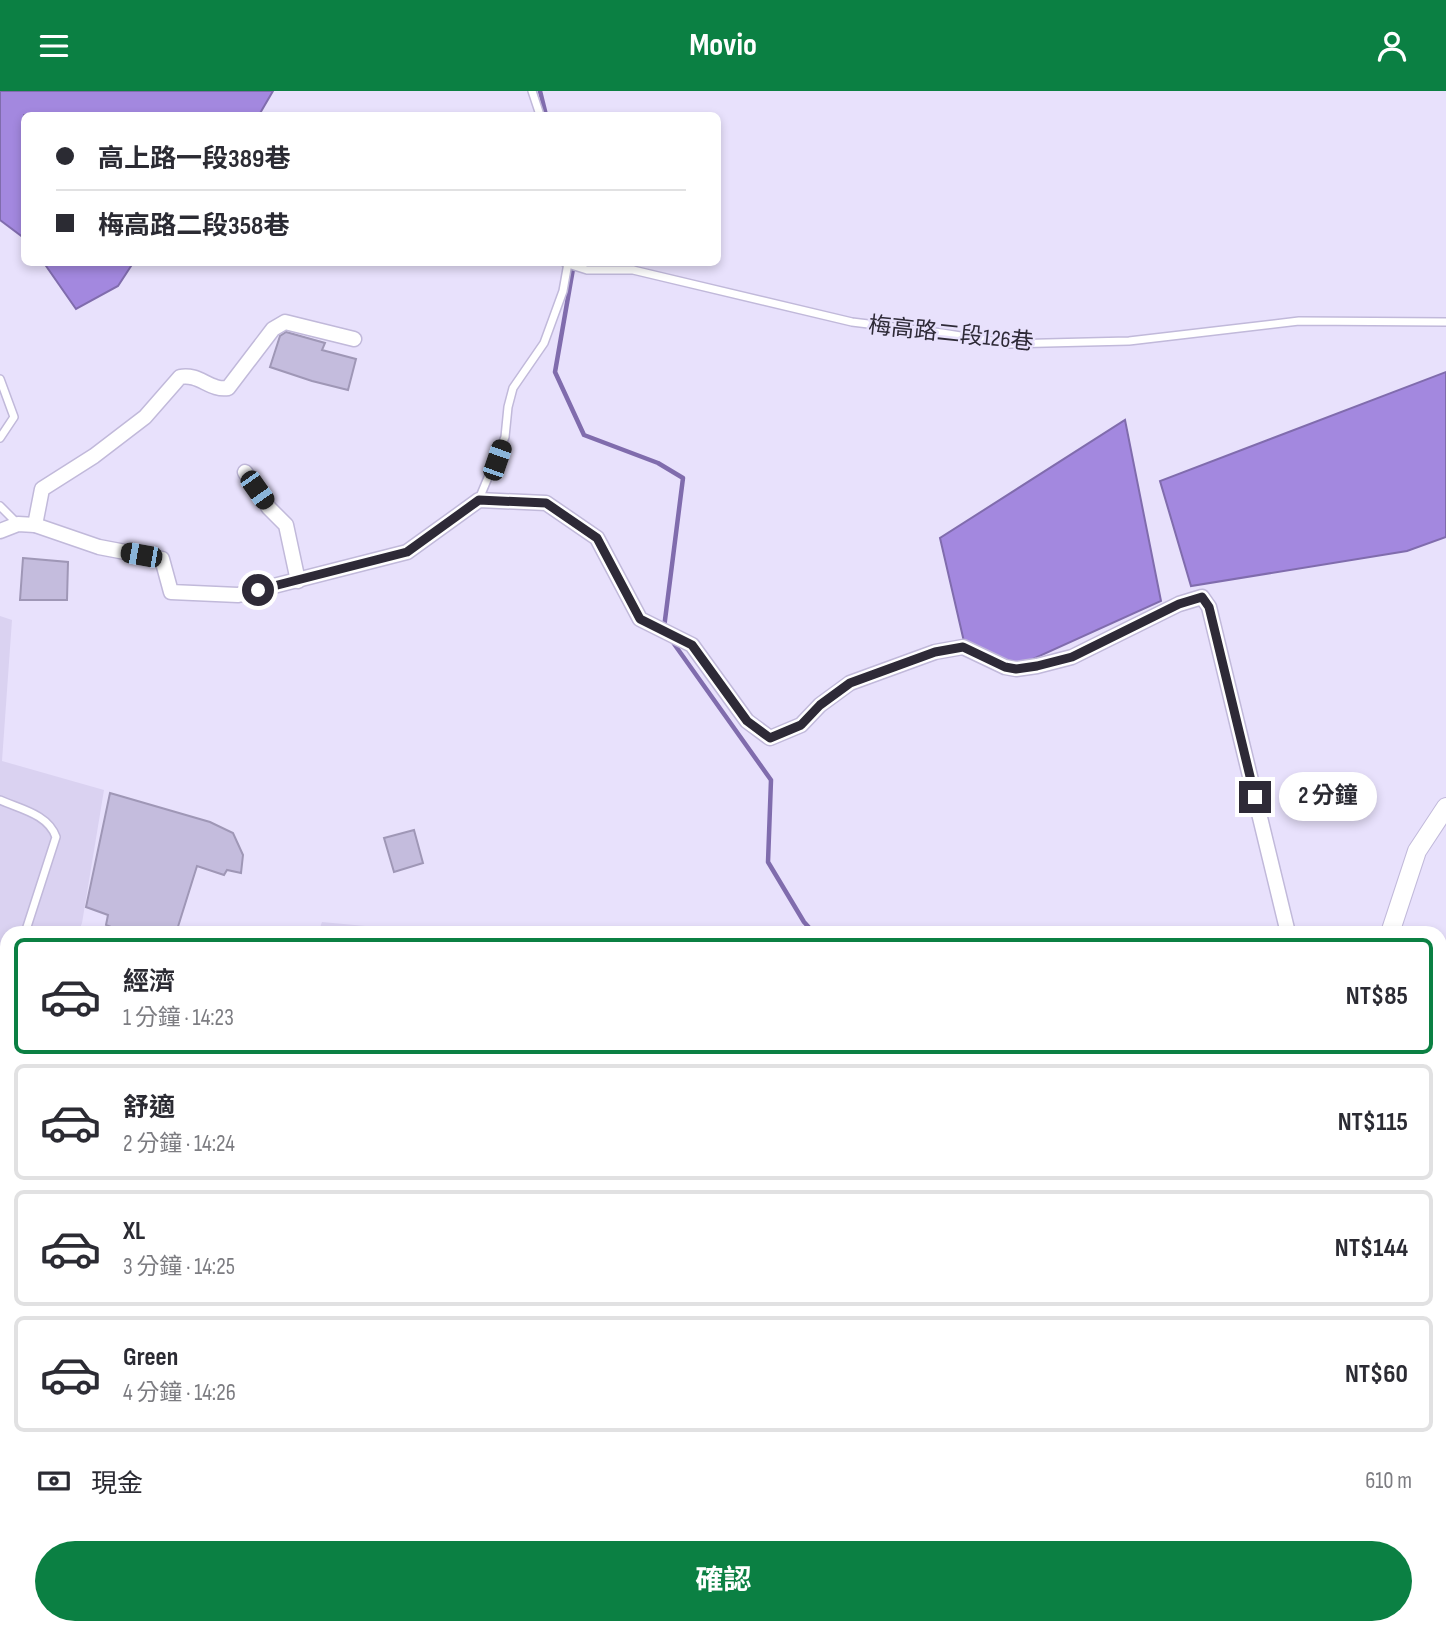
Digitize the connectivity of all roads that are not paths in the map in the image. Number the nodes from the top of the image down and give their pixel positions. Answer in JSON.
{"nodes":[{"id":1,"x":532,"y":91,"type":"edge"},
{"id":2,"x":539,"y":112,"type":"edge"},
{"id":3,"x":567,"y":266,"type":"edge"},
{"id":4,"x":576,"y":266,"type":"edge"},
{"id":5,"x":1446,"y":322,"type":"edge"},
{"id":6,"x":354,"y":339,"type":"dead end"},
{"id":7,"x":0,"y":379,"type":"edge"},
{"id":8,"x":0,"y":438,"type":"edge"},
{"id":9,"x":245,"y":472,"type":"dead end"},
{"id":10,"x":479,"y":500,"type":"junction"},
{"id":11,"x":0,"y":506,"type":"edge"},
{"id":12,"x":18,"y":524,"type":"junction"},
{"id":13,"x":34,"y":525,"type":"junction"},
{"id":14,"x":0,"y":531,"type":"edge"},
{"id":15,"x":298,"y":581,"type":"junction"},
{"id":16,"x":0,"y":800,"type":"edge"},
{"id":17,"x":1446,"y":807,"type":"edge"},
{"id":18,"x":27,"y":926,"type":"edge"},
{"id":19,"x":1287,"y":926,"type":"edge"},
{"id":20,"x":1392,"y":926,"type":"edge"}],
"edges":[{"from":1,"to":2,"type":"lane"},
{"from":3,"to":10,"type":"lane"},
{"from":4,"to":5,"type":"lane","name":"梅高路二段126巷"},
{"from":6,"to":13,"type":"street"},
{"from":7,"to":8,"type":"lane"},
{"from":9,"to":15,"type":"street"},
{"from":10,"to":15,"type":"street"},
{"from":10,"to":19,"type":"street"},
{"from":11,"to":12,"type":"lane"},
{"from":12,"to":13,"type":"street"},
{"from":12,"to":14,"type":"street"},
{"from":13,"to":15,"type":"street"},
{"from":16,"to":18,"type":"lane"},
{"from":17,"to":20,"type":"street"}]}
